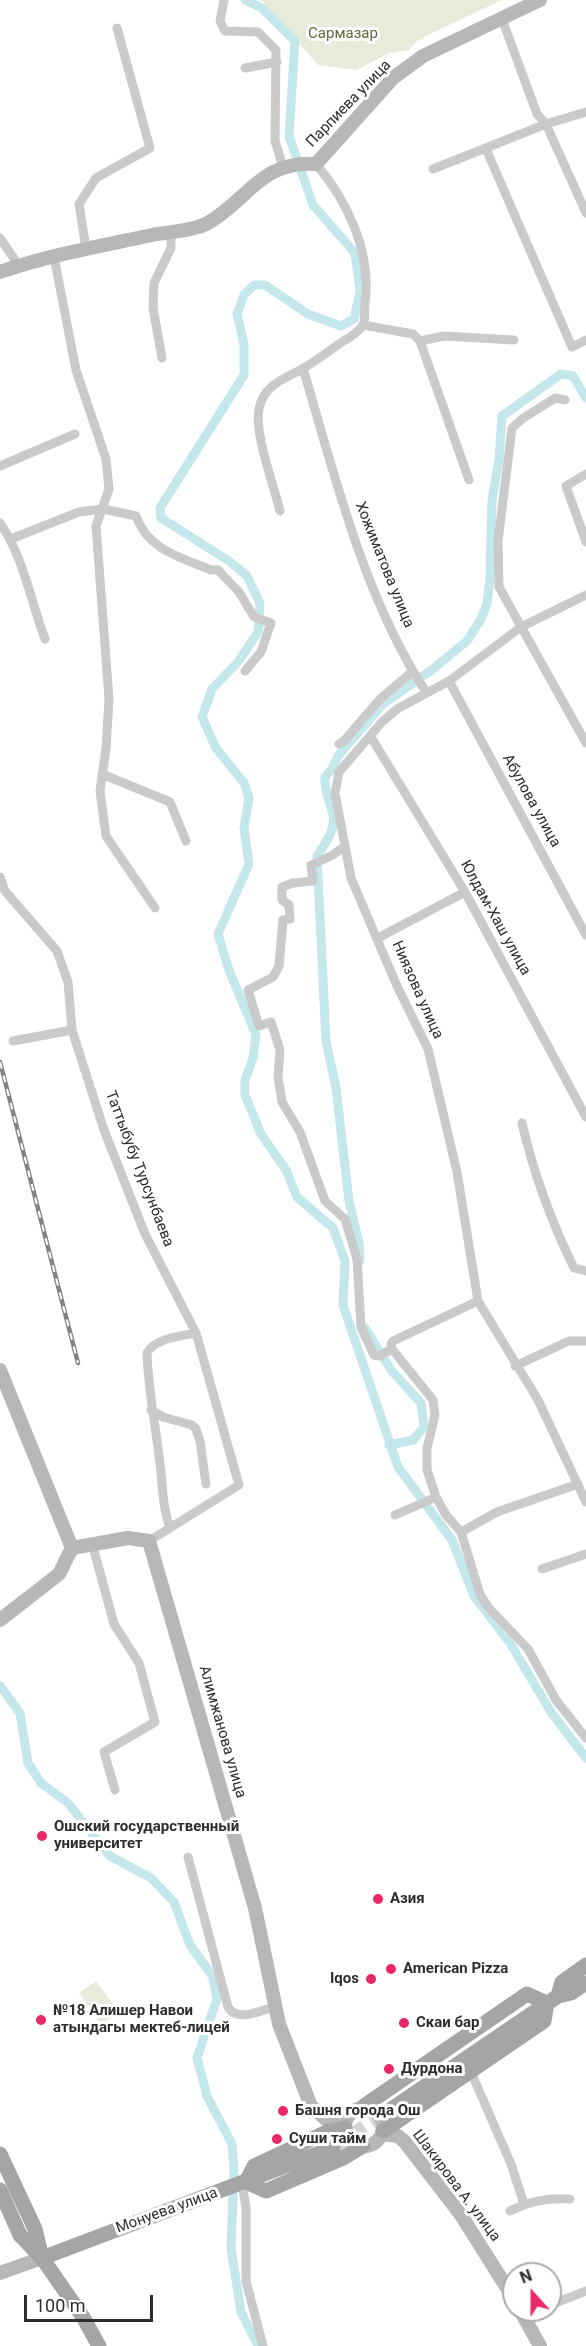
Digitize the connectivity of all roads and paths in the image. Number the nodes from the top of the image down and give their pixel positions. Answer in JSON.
{"nodes":[{"id":1,"x":540,"y":0,"type":"edge"},
{"id":2,"x":224,"y":2,"type":"edge"},
{"id":3,"x":514,"y":6,"type":"edge"},
{"id":4,"x":502,"y":19,"type":"junction"},
{"id":5,"x":117,"y":28,"type":"dead end"},
{"id":6,"x":277,"y":62,"type":"junction"},
{"id":7,"x":245,"y":68,"type":"dead end"},
{"id":8,"x":586,"y":112,"type":"edge"},
{"id":9,"x":546,"y":124,"type":"junction"},
{"id":10,"x":486,"y":149,"type":"junction"},
{"id":11,"x":313,"y":164,"type":"junction"},
{"id":12,"x":288,"y":167,"type":"junction"},
{"id":13,"x":433,"y":169,"type":"dead end"},
{"id":14,"x":586,"y":213,"type":"edge"},
{"id":15,"x":171,"y":231,"type":"junction"},
{"id":16,"x":0,"y":238,"type":"edge"},
{"id":17,"x":86,"y":249,"type":"junction"},
{"id":18,"x":54,"y":257,"type":"junction"},
{"id":19,"x":20,"y":266,"type":"junction"},
{"id":20,"x":0,"y":272,"type":"edge"},
{"id":21,"x":363,"y":325,"type":"junction"},
{"id":22,"x":514,"y":340,"type":"dead end"},
{"id":23,"x":586,"y":340,"type":"edge"},
{"id":24,"x":420,"y":341,"type":"junction"},
{"id":25,"x":162,"y":358,"type":"dead end"},
{"id":26,"x":303,"y":368,"type":"junction"},
{"id":27,"x":565,"y":400,"type":"dead end"},
{"id":28,"x":75,"y":434,"type":"dead end"},
{"id":29,"x":0,"y":465,"type":"edge"},
{"id":30,"x":586,"y":474,"type":"edge"},
{"id":31,"x":469,"y":480,"type":"dead end"},
{"id":32,"x":103,"y":509,"type":"junction"},
{"id":33,"x":280,"y":511,"type":"dead end"},
{"id":34,"x":0,"y":523,"type":"edge"},
{"id":35,"x":11,"y":539,"type":"junction"},
{"id":36,"x":586,"y":542,"type":"edge"},
{"id":37,"x":586,"y":595,"type":"edge"},
{"id":38,"x":521,"y":627,"type":"junction"},
{"id":39,"x":45,"y":639,"type":"dead end"},
{"id":40,"x":245,"y":671,"type":"dead end"},
{"id":41,"x":414,"y":675,"type":"junction"},
{"id":42,"x":449,"y":681,"type":"junction"},
{"id":43,"x":424,"y":689,"type":"junction"},
{"id":44,"x":371,"y":737,"type":"junction"},
{"id":45,"x":586,"y":743,"type":"edge"},
{"id":46,"x":339,"y":744,"type":"dead end"},
{"id":47,"x":102,"y":774,"type":"junction"},
{"id":48,"x":186,"y":841,"type":"dead end"},
{"id":49,"x":344,"y":847,"type":"junction"},
{"id":50,"x":0,"y":877,"type":"edge"},
{"id":51,"x":465,"y":892,"type":"junction"},
{"id":52,"x":155,"y":909,"type":"dead end"},
{"id":53,"x":586,"y":935,"type":"edge"},
{"id":54,"x":378,"y":938,"type":"junction"},
{"id":55,"x":72,"y":1030,"type":"junction"},
{"id":56,"x":13,"y":1041,"type":"dead end"},
{"id":57,"x":586,"y":1117,"type":"edge"},
{"id":58,"x":522,"y":1123,"type":"dead end"},
{"id":59,"x":586,"y":1271,"type":"edge"},
{"id":60,"x":478,"y":1301,"type":"junction"},
{"id":61,"x":196,"y":1333,"type":"junction"},
{"id":62,"x":586,"y":1341,"type":"edge"},
{"id":63,"x":385,"y":1353,"type":"junction"},
{"id":64,"x":515,"y":1366,"type":"junction"},
{"id":65,"x":0,"y":1370,"type":"edge"},
{"id":66,"x":151,"y":1410,"type":"junction"},
{"id":67,"x":206,"y":1484,"type":"dead end"},
{"id":68,"x":578,"y":1484,"type":"junction"},
{"id":69,"x":433,"y":1498,"type":"junction"},
{"id":70,"x":586,"y":1502,"type":"edge"},
{"id":71,"x":395,"y":1515,"type":"dead end"},
{"id":72,"x":170,"y":1528,"type":"junction"},
{"id":73,"x":461,"y":1532,"type":"junction"},
{"id":74,"x":149,"y":1540,"type":"junction"},
{"id":75,"x":92,"y":1543,"type":"junction"},
{"id":76,"x":72,"y":1548,"type":"junction"},
{"id":77,"x":586,"y":1554,"type":"edge"},
{"id":78,"x":542,"y":1569,"type":"dead end"},
{"id":79,"x":0,"y":1620,"type":"edge"},
{"id":80,"x":586,"y":1738,"type":"edge"},
{"id":81,"x":115,"y":1790,"type":"dead end"},
{"id":82,"x":188,"y":1857,"type":"dead end"},
{"id":83,"x":586,"y":1965,"type":"edge"},
{"id":84,"x":586,"y":1983,"type":"edge"},
{"id":85,"x":552,"y":1999,"type":"junction"},
{"id":86,"x":277,"y":2006,"type":"junction"},
{"id":87,"x":471,"y":2072,"type":"junction"},
{"id":88,"x":364,"y":2106,"type":"junction"},
{"id":89,"x":393,"y":2108,"type":"tunnel mouth"},
{"id":90,"x":345,"y":2125,"type":"junction"},
{"id":91,"x":383,"y":2133,"type":"junction"},
{"id":92,"x":363,"y":2146,"type":"junction"},
{"id":93,"x":333,"y":2148,"type":"tunnel mouth"},
{"id":94,"x":0,"y":2154,"type":"edge"},
{"id":95,"x":238,"y":2185,"type":"junction"},
{"id":96,"x":0,"y":2190,"type":"edge"},
{"id":97,"x":570,"y":2199,"type":"dead end"},
{"id":98,"x":524,"y":2204,"type":"junction"},
{"id":99,"x":510,"y":2211,"type":"dead end"},
{"id":100,"x":42,"y":2258,"type":"junction"},
{"id":101,"x":0,"y":2273,"type":"edge"},
{"id":102,"x":502,"y":2280,"type":"edge"},
{"id":103,"x":586,"y":2291,"type":"edge"},
{"id":104,"x":562,"y":2300,"type":"edge"},
{"id":105,"x":527,"y":2322,"type":"edge"},
{"id":106,"x":99,"y":2346,"type":"edge"},
{"id":107,"x":263,"y":2346,"type":"edge"},
{"id":108,"x":540,"y":2346,"type":"edge"}],
"edges":[{"from":1,"to":3,"type":"street","name":"Парпиева улица"},
{"from":2,"to":6,"type":"street"},
{"from":3,"to":4,"type":"street","name":"Парпиева улица"},
{"from":4,"to":9,"type":"street"},
{"from":4,"to":11,"type":"street","name":"Парпиева улица"},
{"from":5,"to":17,"type":"street"},
{"from":6,"to":7,"type":"street"},
{"from":6,"to":12,"type":"street"},
{"from":8,"to":9,"type":"street"},
{"from":9,"to":10,"type":"street"},
{"from":9,"to":14,"type":"street"},
{"from":10,"to":13,"type":"street"},
{"from":10,"to":23,"type":"street"},
{"from":11,"to":12,"type":"street"},
{"from":11,"to":21,"type":"street"},
{"from":12,"to":15,"type":"street"},
{"from":15,"to":17,"type":"street"},
{"from":15,"to":25,"type":"street"},
{"from":16,"to":19,"type":"street"},
{"from":17,"to":18,"type":"street"},
{"from":18,"to":19,"type":"street"},
{"from":18,"to":32,"type":"street"},
{"from":19,"to":20,"type":"street"},
{"from":21,"to":24,"type":"street"},
{"from":21,"to":26,"type":"street"},
{"from":22,"to":24,"type":"street"},
{"from":24,"to":31,"type":"street"},
{"from":26,"to":33,"type":"street"},
{"from":26,"to":41,"type":"street","name":"Хожиматова улица"},
{"from":27,"to":38,"type":"street"},
{"from":28,"to":29,"type":"street"},
{"from":30,"to":36,"type":"street"},
{"from":32,"to":35,"type":"street"},
{"from":32,"to":40,"type":"street"},
{"from":32,"to":47,"type":"street"},
{"from":34,"to":35,"type":"street"},
{"from":35,"to":39,"type":"street"},
{"from":37,"to":38,"type":"street","name":"Ниязова улица"},
{"from":38,"to":42,"type":"street","name":"Ниязова улица"},
{"from":38,"to":45,"type":"street"},
{"from":41,"to":43,"type":"street","name":"Хожиматова улица"},
{"from":41,"to":46,"type":"street"},
{"from":42,"to":43,"type":"street","name":"Ниязова улица"},
{"from":42,"to":53,"type":"street","name":"Абулова улица"},
{"from":43,"to":44,"type":"street","name":"Ниязова улица"},
{"from":44,"to":49,"type":"street","name":"Ниязова улица"},
{"from":44,"to":51,"type":"street","name":"Юлдам-Хаш улица"},
{"from":47,"to":48,"type":"street"},
{"from":47,"to":52,"type":"street"},
{"from":49,"to":54,"type":"street","name":"Ниязова улица"},
{"from":49,"to":63,"type":"street"},
{"from":50,"to":55,"type":"street","name":"Таттыбубу Турсунбаева"},
{"from":51,"to":54,"type":"street"},
{"from":51,"to":57,"type":"street","name":"Юлдам-Хаш улица"},
{"from":54,"to":60,"type":"street","name":"Ниязова улица"},
{"from":55,"to":56,"type":"street"},
{"from":55,"to":61,"type":"street","name":"Таттыбубу Турсунбаева"},
{"from":58,"to":59,"type":"street"},
{"from":60,"to":63,"type":"street"},
{"from":60,"to":64,"type":"street","name":"Ниязова улица"},
{"from":61,"to":66,"type":"street"},
{"from":61,"to":72,"type":"street","name":"Таттыбубу Турсунбаева"},
{"from":62,"to":64,"type":"street"},
{"from":63,"to":69,"type":"street"},
{"from":64,"to":68,"type":"street","name":"Ниязова улица"},
{"from":65,"to":76,"type":"street"},
{"from":66,"to":67,"type":"street"},
{"from":66,"to":72,"type":"street"},
{"from":68,"to":70,"type":"street","name":"Ниязова улица"},
{"from":68,"to":73,"type":"street"},
{"from":69,"to":71,"type":"street"},
{"from":69,"to":73,"type":"street"},
{"from":72,"to":74,"type":"street","name":"Таттыбубу Турсунбаева"},
{"from":73,"to":80,"type":"street"},
{"from":74,"to":75,"type":"street"},
{"from":74,"to":86,"type":"street","name":"Алимжанова улица"},
{"from":75,"to":76,"type":"street"},
{"from":75,"to":81,"type":"street"},
{"from":76,"to":79,"type":"street"},
{"from":77,"to":78,"type":"street"},
{"from":82,"to":86,"type":"street"},
{"from":83,"to":85,"type":"main road"},
{"from":84,"to":85,"type":"main road"},
{"from":85,"to":87,"type":"main road"},
{"from":85,"to":88,"type":"main road"},
{"from":85,"to":89,"type":"main road"},
{"from":86,"to":90,"type":"street","name":"Алимжанова улица"},
{"from":87,"to":91,"type":"main road"},
{"from":87,"to":98,"type":"street"},
{"from":88,"to":90,"type":"street"},
{"from":88,"to":91,"type":"street"},
{"from":90,"to":92,"type":"street"},
{"from":90,"to":95,"type":"main road"},
{"from":91,"to":92,"type":"street"},
{"from":91,"to":102,"type":"street","name":"Шакирова А. улица"},
{"from":92,"to":95,"type":"main road"},
{"from":93,"to":95,"type":"main road","name":"Монуева улица"},
{"from":94,"to":100,"type":"main road"},
{"from":95,"to":100,"type":"main road","name":"Монуева улица"},
{"from":95,"to":107,"type":"street"},
{"from":96,"to":100,"type":"main road"},
{"from":97,"to":98,"type":"street"},
{"from":98,"to":99,"type":"street"},
{"from":100,"to":101,"type":"street","name":"Монуева улица"},
{"from":100,"to":106,"type":"main road"},
{"from":103,"to":104,"type":"street"},
{"from":105,"to":108,"type":"street"}]}
